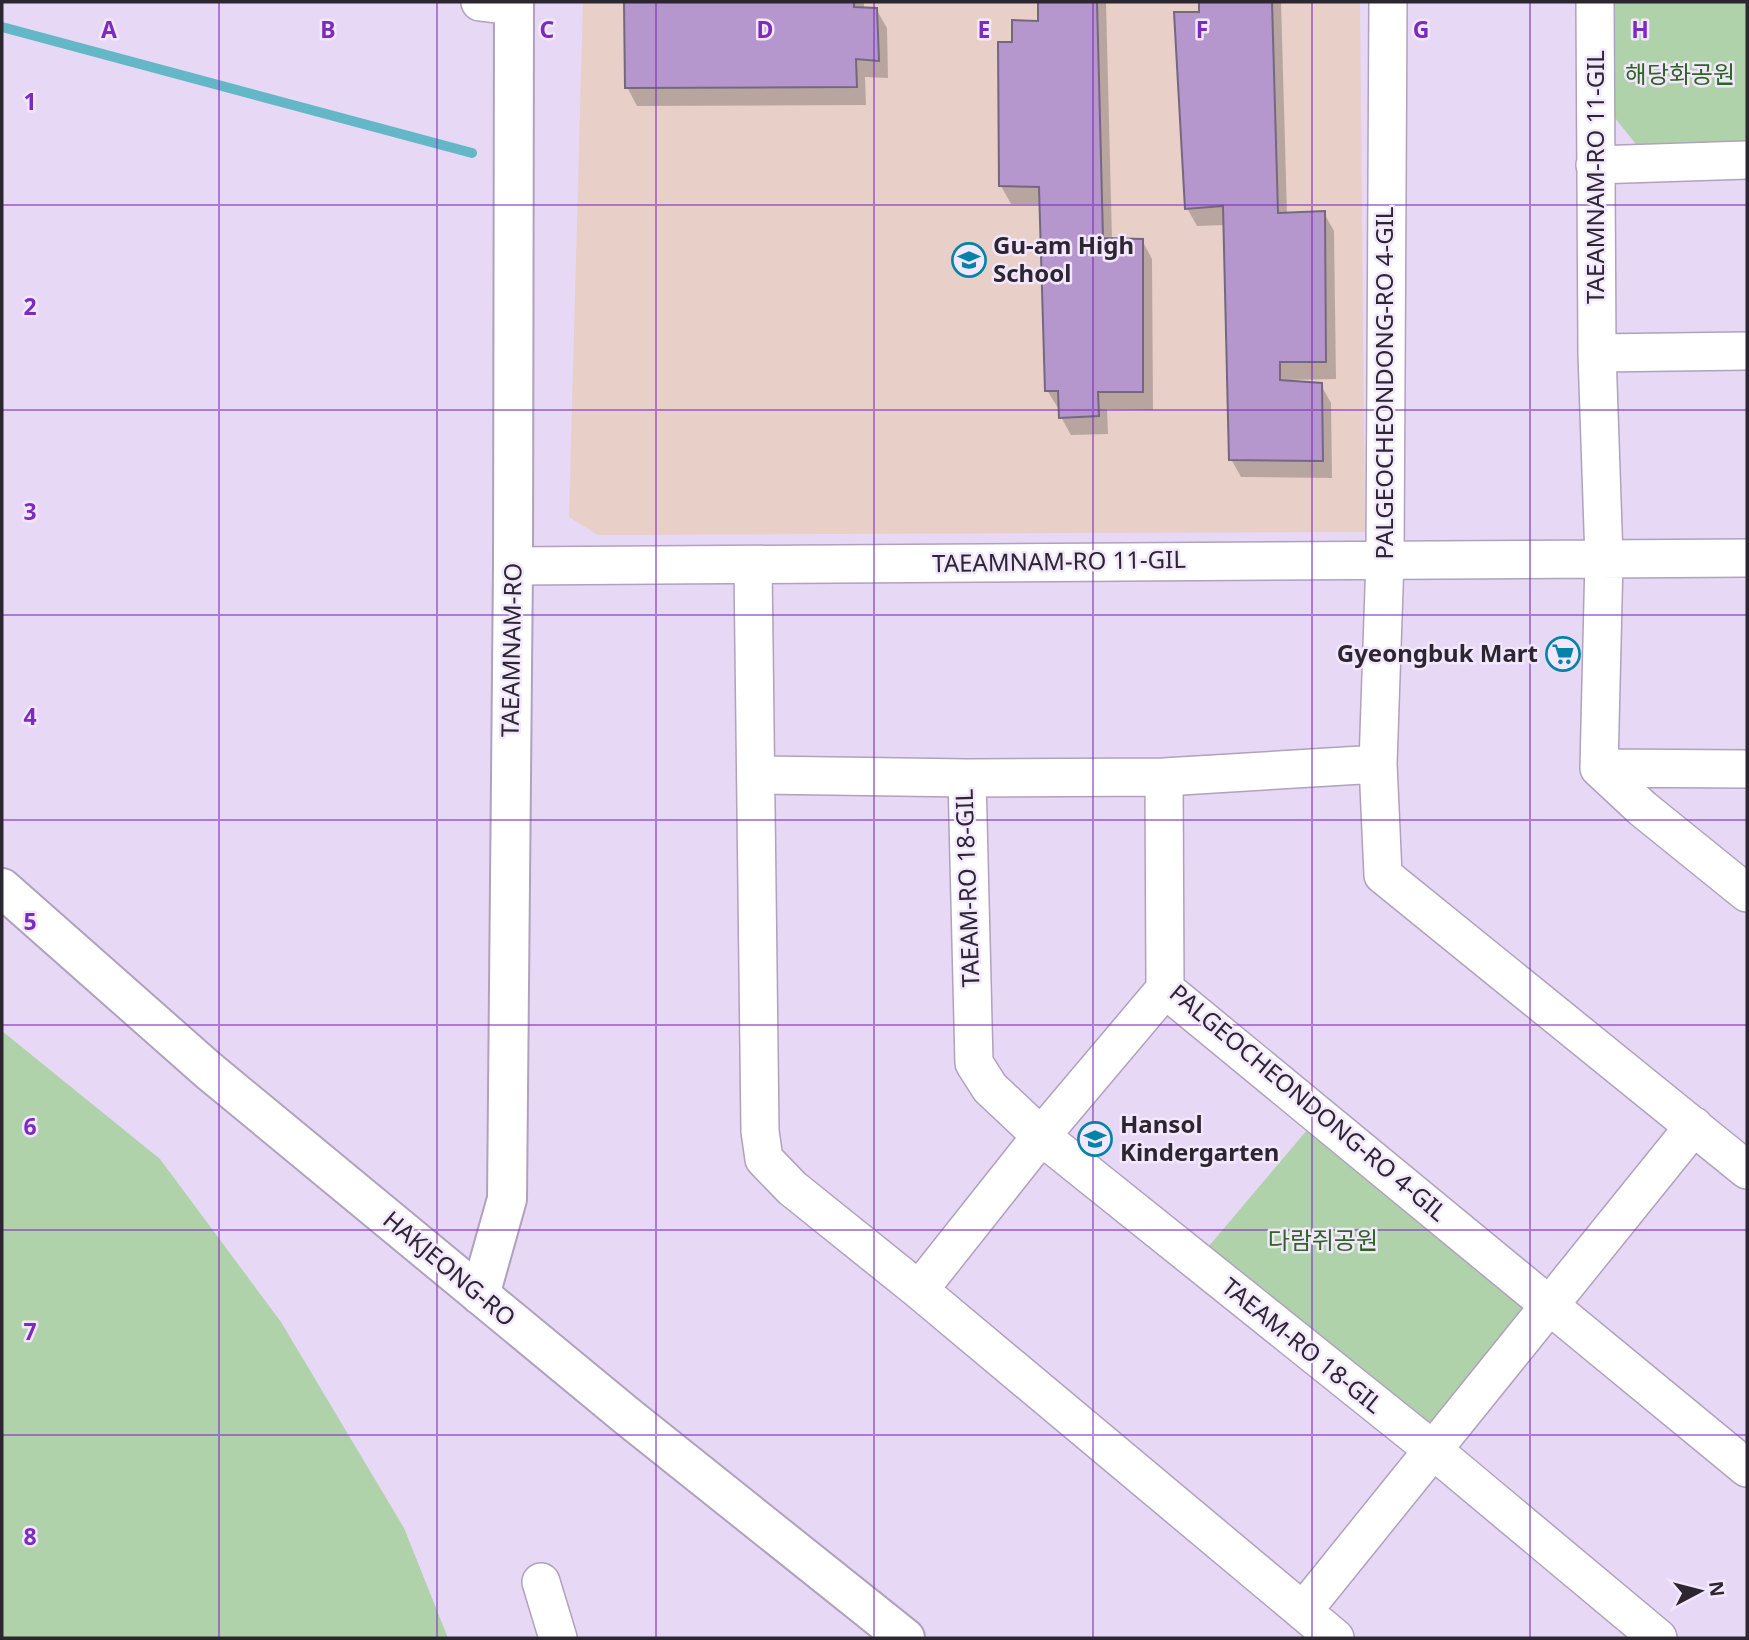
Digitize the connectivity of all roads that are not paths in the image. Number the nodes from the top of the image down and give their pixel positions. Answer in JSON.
{"nodes":[{"id":1,"x":1388,"y":2,"type":"edge"},
{"id":2,"x":1595,"y":2,"type":"edge"},
{"id":3,"x":503,"y":3,"type":"edge"},
{"id":4,"x":1747,"y":160,"type":"edge"},
{"id":5,"x":1595,"y":165,"type":"junction"},
{"id":6,"x":1747,"y":351,"type":"edge"},
{"id":7,"x":1597,"y":353,"type":"junction"},
{"id":8,"x":1747,"y":558,"type":"edge"},
{"id":9,"x":1385,"y":559,"type":"junction"},
{"id":10,"x":1605,"y":559,"type":"junction"},
{"id":11,"x":753,"y":565,"type":"junction"},
{"id":12,"x":513,"y":566,"type":"junction"},
{"id":13,"x":1378,"y":764,"type":"junction"},
{"id":14,"x":1599,"y":768,"type":"junction"},
{"id":15,"x":1747,"y":769,"type":"edge"},
{"id":16,"x":756,"y":775,"type":"junction"},
{"id":17,"x":1164,"y":777,"type":"junction"},
{"id":18,"x":967,"y":778,"type":"junction"},
{"id":19,"x":2,"y":888,"type":"edge"},
{"id":20,"x":1747,"y":893,"type":"edge"},
{"id":21,"x":1165,"y":989,"type":"junction"},
{"id":22,"x":1694,"y":1126,"type":"junction"},
{"id":23,"x":1041,"y":1136,"type":"junction"},
{"id":24,"x":1747,"y":1170,"type":"edge"},
{"id":25,"x":919,"y":1290,"type":"junction"},
{"id":26,"x":480,"y":1295,"type":"junction"},
{"id":27,"x":1548,"y":1304,"type":"junction"},
{"id":28,"x":1433,"y":1450,"type":"junction"},
{"id":29,"x":1747,"y":1468,"type":"edge"},
{"id":30,"x":541,"y":1582,"type":"dead end"},
{"id":31,"x":1303,"y":1611,"type":"junction"},
{"id":32,"x":558,"y":1638,"type":"edge"},
{"id":33,"x":905,"y":1638,"type":"edge"},
{"id":34,"x":1335,"y":1638,"type":"edge"},
{"id":35,"x":1658,"y":1638,"type":"edge"}],
"edges":[{"from":1,"to":9,"type":"street","name":"PALGEOCHEONDONG-RO 4-GIL"},
{"from":2,"to":5,"type":"street","name":"TAEAMNAM-RO 11-GIL"},
{"from":3,"to":12,"type":"main road","name":"TAEAMNAM-RO"},
{"from":4,"to":5,"type":"street"},
{"from":5,"to":7,"type":"street","name":"TAEAMNAM-RO 11-GIL"},
{"from":6,"to":7,"type":"street"},
{"from":7,"to":10,"type":"street","name":"TAEAMNAM-RO 11-GIL"},
{"from":8,"to":10,"type":"street","name":"TAEAMNAM-RO 11-GIL"},
{"from":9,"to":10,"type":"street","name":"TAEAMNAM-RO 11-GIL"},
{"from":9,"to":11,"type":"street","name":"TAEAMNAM-RO 11-GIL"},
{"from":9,"to":13,"type":"street","name":"PALGEOCHEONDONG-RO 4-GIL"},
{"from":10,"to":14,"type":"street","name":"TAEAMNAM-RO 11-GIL"},
{"from":11,"to":12,"type":"street","name":"TAEAMNAM-RO 11-GIL"},
{"from":11,"to":16,"type":"street"},
{"from":12,"to":26,"type":"main road","name":"TAEAMNAM-RO"},
{"from":13,"to":17,"type":"street"},
{"from":13,"to":22,"type":"street","name":"PALGEOCHEONDONG-RO 4-GIL"},
{"from":14,"to":15,"type":"street"},
{"from":14,"to":20,"type":"street"},
{"from":16,"to":18,"type":"street","name":"TAEAM-RO 18-GIL"},
{"from":16,"to":25,"type":"street"},
{"from":17,"to":18,"type":"street"},
{"from":17,"to":21,"type":"street","name":"PALGEOCHEONDONG-RO 4-GIL"},
{"from":18,"to":23,"type":"street","name":"TAEAM-RO 18-GIL"},
{"from":19,"to":26,"type":"main road","name":"HAKJEONG-RO"},
{"from":21,"to":23,"type":"street"},
{"from":21,"to":27,"type":"street","name":"PALGEOCHEONDONG-RO 4-GIL"},
{"from":22,"to":24,"type":"street","name":"PALGEOCHEONDONG-RO 4-GIL"},
{"from":22,"to":27,"type":"street"},
{"from":23,"to":25,"type":"street"},
{"from":23,"to":28,"type":"street","name":"TAEAM-RO 18-GIL"},
{"from":25,"to":31,"type":"street"},
{"from":26,"to":33,"type":"main road","name":"HAKJEONG-RO"},
{"from":27,"to":28,"type":"street"},
{"from":27,"to":29,"type":"street","name":"PALGEOCHEONDONG-RO 4-GIL"},
{"from":28,"to":31,"type":"street"},
{"from":28,"to":35,"type":"street","name":"TAEAM-RO 18-GIL"},
{"from":30,"to":32,"type":"street"},
{"from":31,"to":34,"type":"street"}]}
